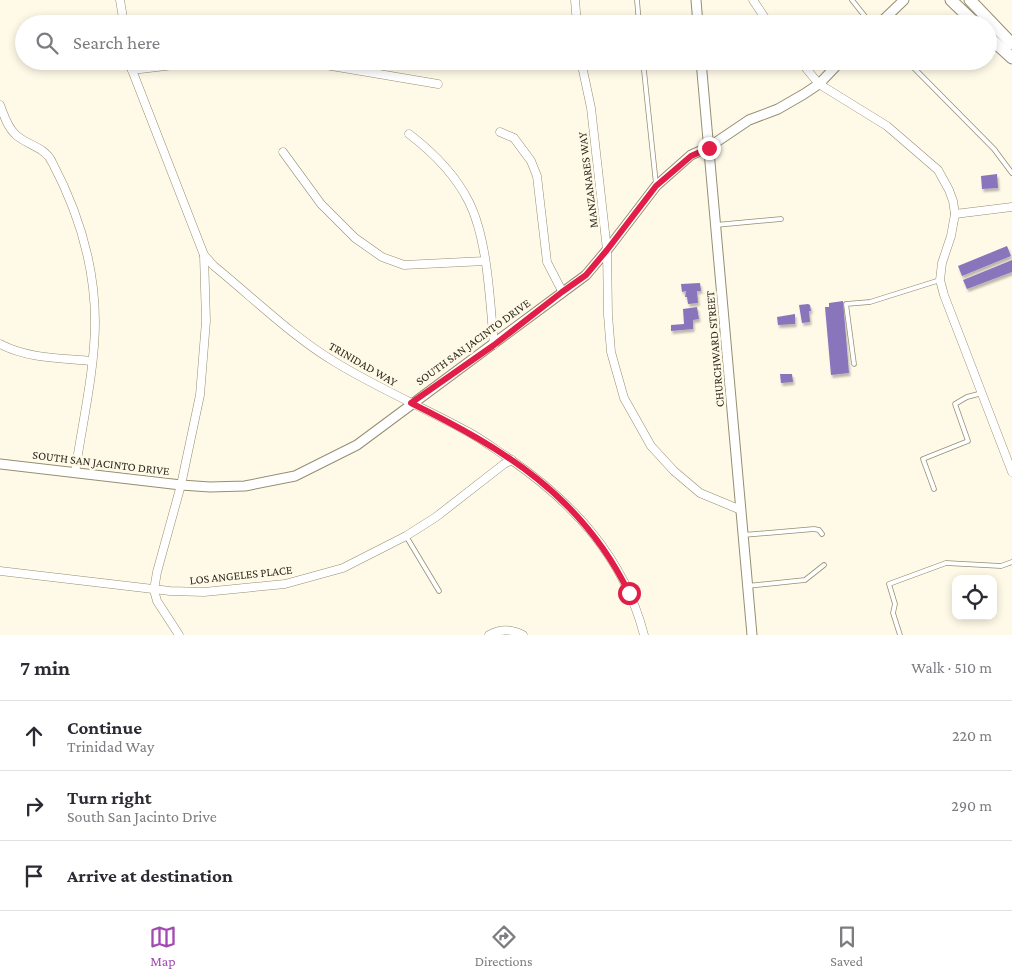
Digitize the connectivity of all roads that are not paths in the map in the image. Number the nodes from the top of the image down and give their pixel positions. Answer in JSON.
{"nodes":[{"id":1,"x":120,"y":0,"type":"edge"},
{"id":2,"x":575,"y":0,"type":"edge"},
{"id":3,"x":637,"y":0,"type":"edge"},
{"id":4,"x":696,"y":0,"type":"edge"},
{"id":5,"x":753,"y":0,"type":"edge"},
{"id":6,"x":852,"y":0,"type":"edge"},
{"id":7,"x":904,"y":0,"type":"edge"},
{"id":8,"x":951,"y":0,"type":"edge"},
{"id":9,"x":970,"y":0,"type":"edge"},
{"id":10,"x":122,"y":15,"type":"edge"},
{"id":11,"x":576,"y":15,"type":"edge"},
{"id":12,"x":638,"y":15,"type":"edge"},
{"id":13,"x":697,"y":15,"type":"edge"},
{"id":14,"x":763,"y":15,"type":"edge"},
{"id":15,"x":864,"y":15,"type":"edge"},
{"id":16,"x":888,"y":15,"type":"edge"},
{"id":17,"x":967,"y":15,"type":"edge"},
{"id":18,"x":984,"y":15,"type":"edge"},
{"id":19,"x":997,"y":28,"type":"edge"},
{"id":20,"x":997,"y":44,"type":"edge"},
{"id":21,"x":1012,"y":44,"type":"edge"},
{"id":22,"x":1012,"y":58,"type":"edge"},
{"id":23,"x":132,"y":70,"type":"edge"},
{"id":24,"x":355,"y":70,"type":"edge"},
{"id":25,"x":583,"y":70,"type":"edge"},
{"id":26,"x":644,"y":70,"type":"edge"},
{"id":27,"x":702,"y":70,"type":"edge"},
{"id":28,"x":807,"y":70,"type":"edge"},
{"id":29,"x":832,"y":70,"type":"edge"},
{"id":30,"x":916,"y":70,"type":"edge"},
{"id":31,"x":438,"y":84,"type":"dead end"},
{"id":32,"x":819,"y":84,"type":"junction"},
{"id":33,"x":0,"y":105,"type":"edge"},
{"id":34,"x":500,"y":132,"type":"dead end"},
{"id":35,"x":409,"y":134,"type":"dead end"},
{"id":36,"x":709,"y":148,"type":"junction"},
{"id":37,"x":283,"y":152,"type":"dead end"},
{"id":38,"x":1012,"y":173,"type":"edge"},
{"id":39,"x":656,"y":186,"type":"junction"},
{"id":40,"x":1012,"y":207,"type":"edge"},
{"id":41,"x":955,"y":214,"type":"junction"},
{"id":42,"x":781,"y":219,"type":"dead end"},
{"id":43,"x":716,"y":225,"type":"junction"},
{"id":44,"x":607,"y":250,"type":"junction"},
{"id":45,"x":204,"y":255,"type":"junction"},
{"id":46,"x":485,"y":261,"type":"junction"},
{"id":47,"x":940,"y":280,"type":"junction"},
{"id":48,"x":562,"y":292,"type":"junction"},
{"id":49,"x":0,"y":344,"type":"edge"},
{"id":50,"x":494,"y":345,"type":"junction"},
{"id":51,"x":92,"y":361,"type":"junction"},
{"id":52,"x":854,"y":364,"type":"dead end"},
{"id":53,"x":982,"y":392,"type":"junction"},
{"id":54,"x":411,"y":403,"type":"junction"},
{"id":55,"x":512,"y":460,"type":"junction"},
{"id":56,"x":0,"y":464,"type":"edge"},
{"id":57,"x":1012,"y":472,"type":"edge"},
{"id":58,"x":74,"y":473,"type":"junction"},
{"id":59,"x":181,"y":485,"type":"junction"},
{"id":60,"x":934,"y":489,"type":"dead end"},
{"id":61,"x":741,"y":510,"type":"junction"},
{"id":62,"x":822,"y":534,"type":"dead end"},
{"id":63,"x":743,"y":535,"type":"junction"},
{"id":64,"x":406,"y":536,"type":"junction"},
{"id":65,"x":1012,"y":562,"type":"edge"},
{"id":66,"x":824,"y":565,"type":"dead end"},
{"id":67,"x":0,"y":571,"type":"edge"},
{"id":68,"x":748,"y":586,"type":"junction"},
{"id":69,"x":154,"y":590,"type":"junction"},
{"id":70,"x":439,"y":591,"type":"dead end"},
{"id":71,"x":179,"y":635,"type":"edge"},
{"id":72,"x":489,"y":635,"type":"edge"},
{"id":73,"x":523,"y":635,"type":"edge"},
{"id":74,"x":644,"y":635,"type":"edge"},
{"id":75,"x":752,"y":635,"type":"edge"},
{"id":76,"x":900,"y":635,"type":"edge"}],
"edges":[{"from":1,"to":10,"type":"street"},
{"from":2,"to":11,"type":"street"},
{"from":3,"to":12,"type":"lane"},
{"from":4,"to":13,"type":"street"},
{"from":5,"to":14,"type":"street"},
{"from":6,"to":15,"type":"lane"},
{"from":7,"to":16,"type":"street"},
{"from":8,"to":17,"type":"main road"},
{"from":9,"to":18,"type":"main road"},
{"from":19,"to":21,"type":"main road"},
{"from":20,"to":22,"type":"main road"},
{"from":23,"to":45,"type":"street","name":"TRINIDAD WAY"},
{"from":24,"to":31,"type":"street"},
{"from":25,"to":44,"type":"street","name":"MANZANARES WAY"},
{"from":26,"to":39,"type":"lane"},
{"from":27,"to":36,"type":"street","name":"CHURCHWARD STREET"},
{"from":28,"to":32,"type":"street"},
{"from":29,"to":32,"type":"street","name":"SOUTH SAN JACINTO DRIVE"},
{"from":30,"to":38,"type":"lane"},
{"from":32,"to":36,"type":"street","name":"SOUTH SAN JACINTO DRIVE"},
{"from":32,"to":41,"type":"street"},
{"from":33,"to":51,"type":"street"},
{"from":34,"to":48,"type":"street"},
{"from":35,"to":46,"type":"street"},
{"from":36,"to":39,"type":"street","name":"SOUTH SAN JACINTO DRIVE"},
{"from":36,"to":43,"type":"street","name":"CHURCHWARD STREET"},
{"from":37,"to":46,"type":"street"},
{"from":39,"to":44,"type":"street","name":"SOUTH SAN JACINTO DRIVE"},
{"from":40,"to":41,"type":"street"},
{"from":41,"to":47,"type":"street"},
{"from":42,"to":43,"type":"lane"},
{"from":43,"to":61,"type":"street","name":"CHURCHWARD STREET"},
{"from":44,"to":48,"type":"street","name":"SOUTH SAN JACINTO DRIVE"},
{"from":44,"to":61,"type":"street","name":"MANZANARES WAY"},
{"from":45,"to":54,"type":"street","name":"TRINIDAD WAY"},
{"from":45,"to":59,"type":"street"},
{"from":46,"to":50,"type":"street"},
{"from":47,"to":52,"type":"lane"},
{"from":47,"to":53,"type":"street"},
{"from":48,"to":50,"type":"street","name":"SOUTH SAN JACINTO DRIVE"},
{"from":49,"to":51,"type":"street"},
{"from":50,"to":54,"type":"street","name":"SOUTH SAN JACINTO DRIVE"},
{"from":51,"to":58,"type":"street"},
{"from":53,"to":57,"type":"street"},
{"from":53,"to":60,"type":"lane"},
{"from":54,"to":55,"type":"street","name":"TRINIDAD WAY"},
{"from":54,"to":59,"type":"street","name":"SOUTH SAN JACINTO DRIVE"},
{"from":55,"to":64,"type":"street","name":"LOS ANGELES PLACE"},
{"from":55,"to":74,"type":"street","name":"TRINIDAD WAY"},
{"from":56,"to":58,"type":"street","name":"SOUTH SAN JACINTO DRIVE"},
{"from":58,"to":59,"type":"street","name":"SOUTH SAN JACINTO DRIVE"},
{"from":59,"to":69,"type":"street"},
{"from":61,"to":63,"type":"street","name":"CHURCHWARD STREET"},
{"from":62,"to":63,"type":"lane"},
{"from":63,"to":68,"type":"street","name":"CHURCHWARD STREET"},
{"from":64,"to":69,"type":"street","name":"LOS ANGELES PLACE"},
{"from":64,"to":70,"type":"lane"},
{"from":65,"to":76,"type":"lane"},
{"from":66,"to":68,"type":"lane"},
{"from":67,"to":69,"type":"street","name":"LOS ANGELES PLACE"},
{"from":68,"to":75,"type":"street","name":"CHURCHWARD STREET"},
{"from":69,"to":71,"type":"street"},
{"from":72,"to":73,"type":"street"}]}
